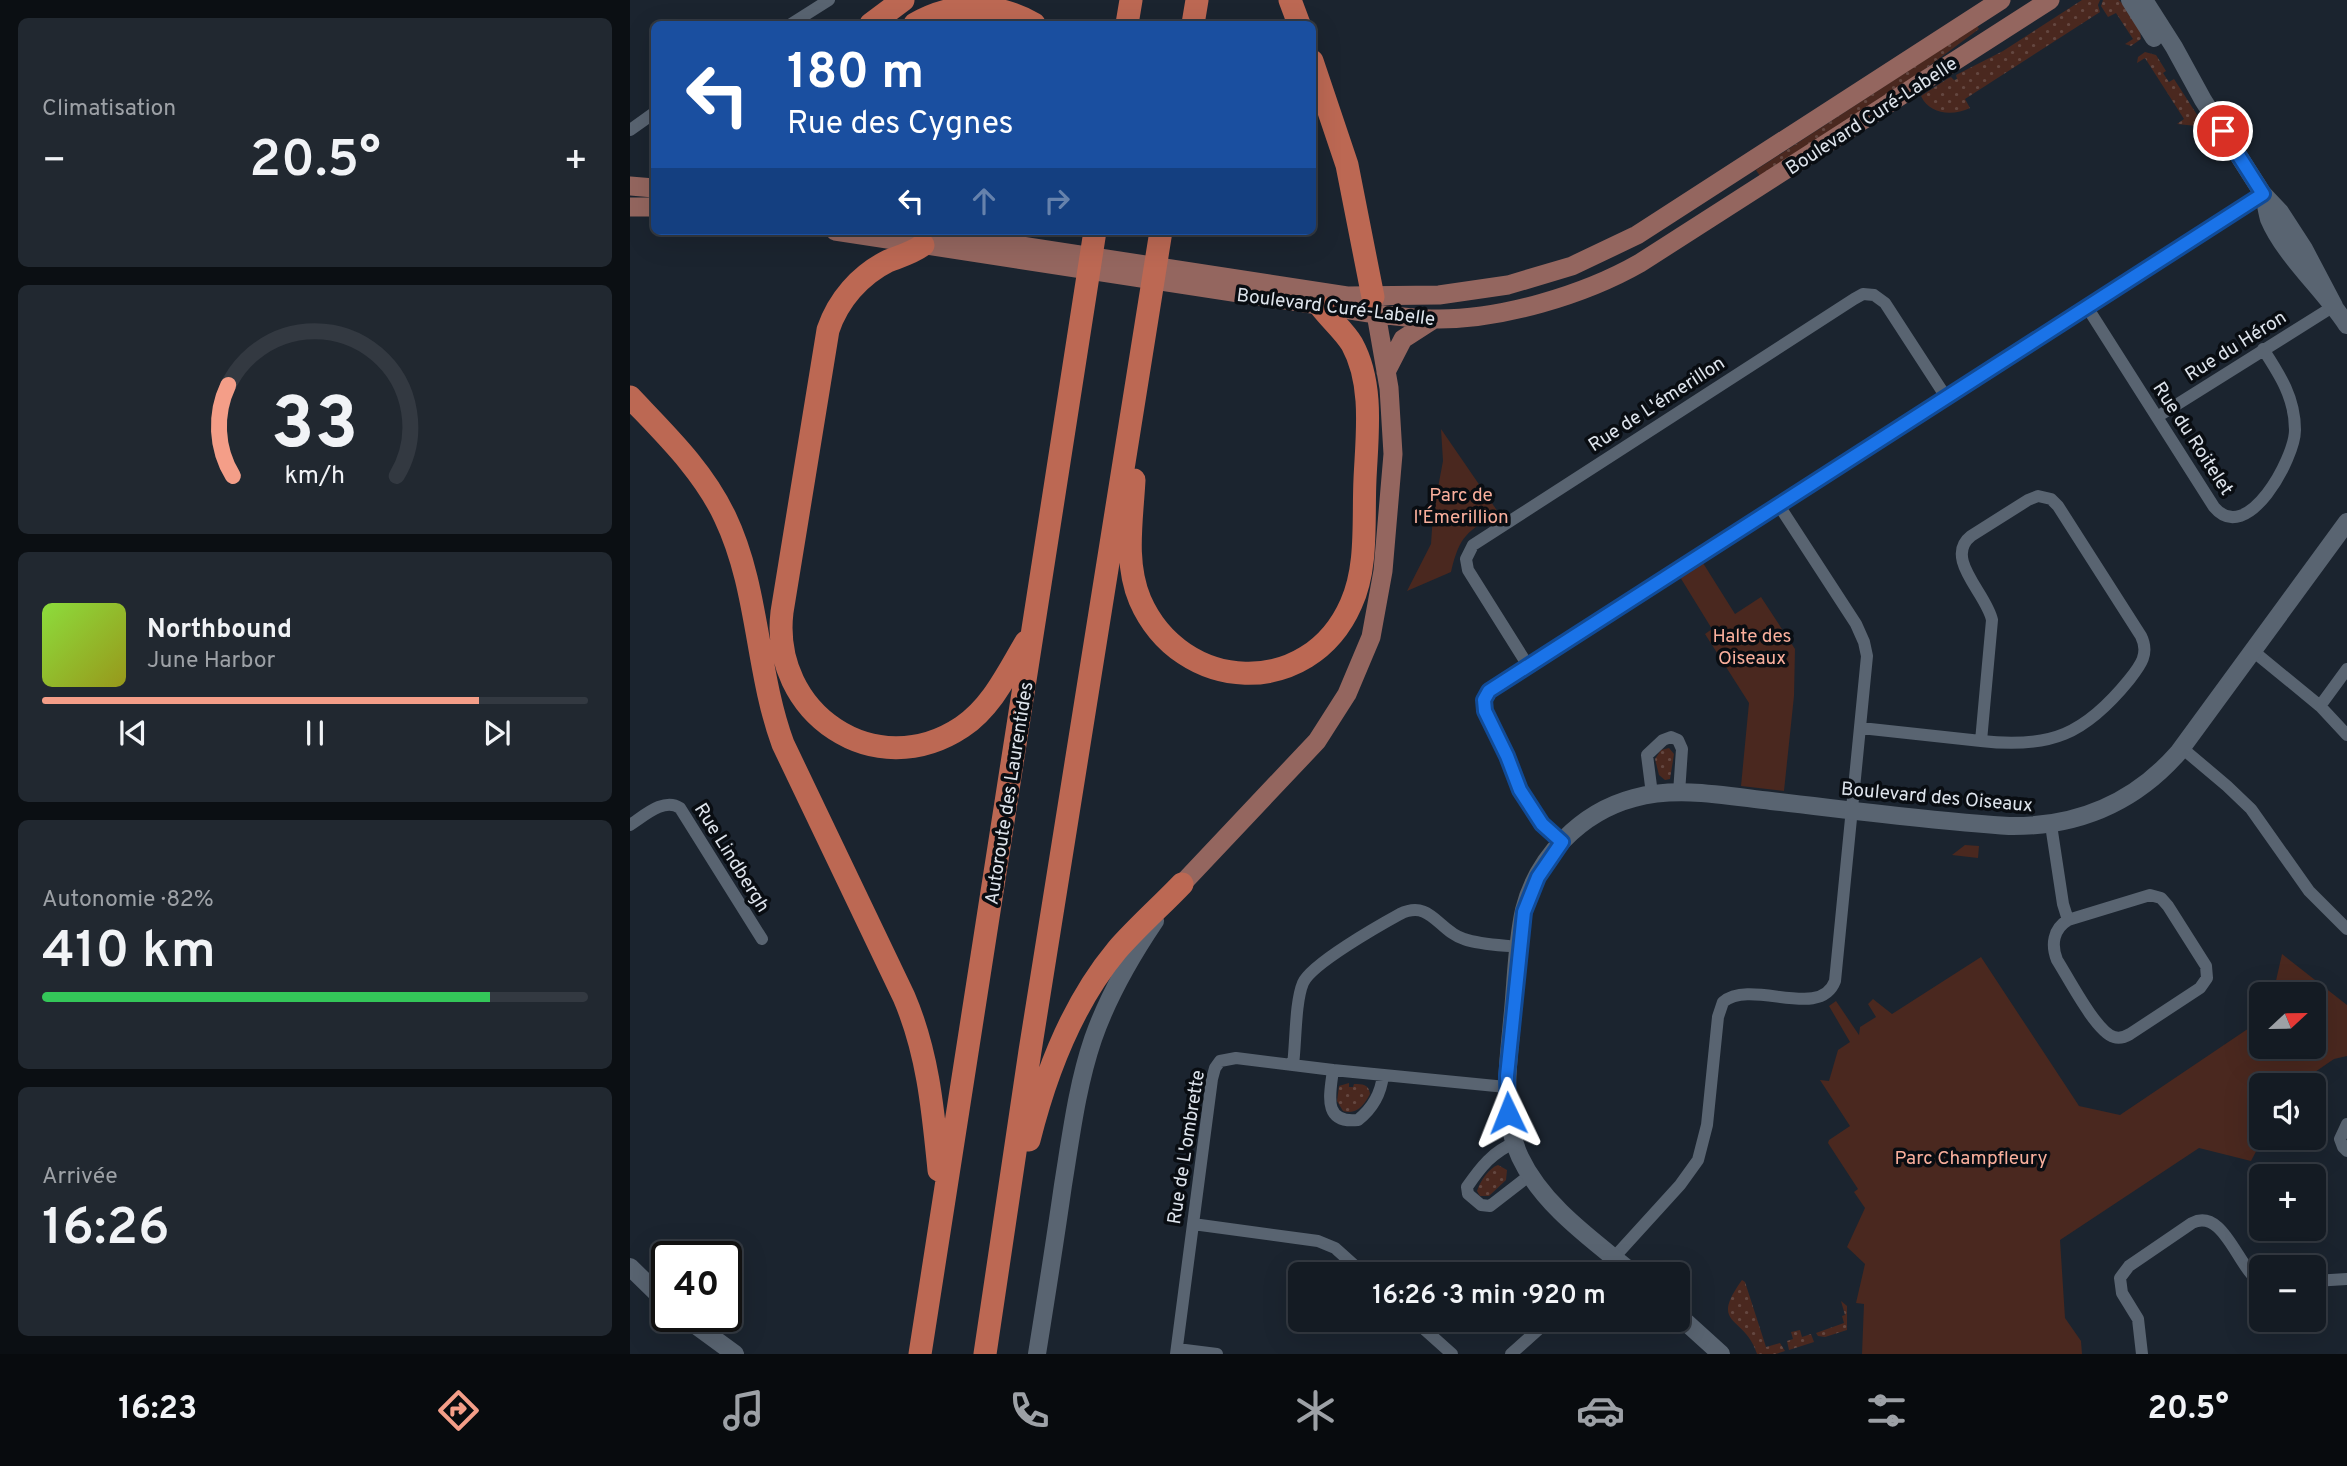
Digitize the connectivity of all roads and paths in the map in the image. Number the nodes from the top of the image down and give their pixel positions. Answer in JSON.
{"nodes":[{"id":1,"x":829,"y":0,"type":"edge"},
{"id":2,"x":903,"y":0,"type":"edge"},
{"id":3,"x":1131,"y":0,"type":"edge"},
{"id":4,"x":1196,"y":0,"type":"edge"},
{"id":5,"x":1290,"y":0,"type":"edge"},
{"id":6,"x":2001,"y":0,"type":"edge"},
{"id":7,"x":2050,"y":0,"type":"edge"},
{"id":8,"x":2130,"y":0,"type":"edge"},
{"id":9,"x":2144,"y":0,"type":"edge"},
{"id":10,"x":796,"y":21,"type":"edge"},
{"id":11,"x":875,"y":21,"type":"edge"},
{"id":12,"x":922,"y":21,"type":"edge"},
{"id":13,"x":1027,"y":21,"type":"edge"},
{"id":14,"x":1128,"y":21,"type":"edge"},
{"id":15,"x":1193,"y":21,"type":"edge"},
{"id":16,"x":1298,"y":21,"type":"edge"},
{"id":17,"x":1316,"y":73,"type":"edge"},
{"id":18,"x":2196,"y":89,"type":"junction"},
{"id":19,"x":651,"y":115,"type":"edge"},
{"id":20,"x":630,"y":130,"type":"edge"},
{"id":21,"x":630,"y":186,"type":"edge"},
{"id":22,"x":651,"y":188,"type":"edge"},
{"id":23,"x":2263,"y":194,"type":"junction"},
{"id":24,"x":630,"y":207,"type":"edge"},
{"id":25,"x":651,"y":207,"type":"edge"},
{"id":26,"x":886,"y":235,"type":"edge"},
{"id":27,"x":1094,"y":235,"type":"edge"},
{"id":28,"x":1160,"y":235,"type":"edge"},
{"id":29,"x":924,"y":238,"type":"edge"},
{"id":30,"x":1176,"y":278,"type":"junction"},
{"id":31,"x":1375,"y":306,"type":"junction"},
{"id":32,"x":2334,"y":306,"type":"junction"},
{"id":33,"x":1321,"y":307,"type":"junction"},
{"id":34,"x":2087,"y":307,"type":"junction"},
{"id":35,"x":1434,"y":319,"type":"junction"},
{"id":36,"x":2347,"y":325,"type":"edge"},
{"id":37,"x":2263,"y":349,"type":"junction"},
{"id":38,"x":1387,"y":372,"type":"junction"},
{"id":39,"x":1138,"y":377,"type":"junction"},
{"id":40,"x":630,"y":397,"type":"edge"},
{"id":41,"x":1945,"y":397,"type":"junction"},
{"id":42,"x":2157,"y":417,"type":"junction"},
{"id":43,"x":1778,"y":504,"type":"junction"},
{"id":44,"x":2347,"y":522,"type":"edge"},
{"id":45,"x":1033,"y":631,"type":"junction"},
{"id":46,"x":2253,"y":651,"type":"junction"},
{"id":47,"x":1527,"y":664,"type":"junction"},
{"id":48,"x":2347,"y":669,"type":"edge"},
{"id":49,"x":2320,"y":706,"type":"junction"},
{"id":50,"x":1861,"y":728,"type":"junction"},
{"id":51,"x":2347,"y":735,"type":"edge"},
{"id":52,"x":1981,"y":741,"type":"junction"},
{"id":53,"x":2182,"y":748,"type":"junction"},
{"id":54,"x":1679,"y":793,"type":"junction"},
{"id":55,"x":1652,"y":794,"type":"junction"},
{"id":56,"x":1852,"y":810,"type":"junction"},
{"id":57,"x":630,"y":825,"type":"edge"},
{"id":58,"x":2051,"y":825,"type":"junction"},
{"id":59,"x":1562,"y":842,"type":"junction"},
{"id":60,"x":1182,"y":884,"type":"junction"},
{"id":61,"x":2068,"y":920,"type":"junction"},
{"id":62,"x":2347,"y":929,"type":"edge"},
{"id":63,"x":761,"y":939,"type":"dead end"},
{"id":64,"x":1520,"y":947,"type":"junction"},
{"id":65,"x":1293,"y":1065,"type":"junction"},
{"id":66,"x":1333,"y":1070,"type":"junction"},
{"id":67,"x":1383,"y":1075,"type":"junction"},
{"id":68,"x":1506,"y":1087,"type":"junction"},
{"id":69,"x":2347,"y":1124,"type":"edge"},
{"id":70,"x":1515,"y":1143,"type":"junction"},
{"id":71,"x":2347,"y":1151,"type":"edge"},
{"id":72,"x":1530,"y":1175,"type":"junction"},
{"id":73,"x":943,"y":1204,"type":"junction"},
{"id":74,"x":1193,"y":1224,"type":"junction"},
{"id":75,"x":1613,"y":1257,"type":"junction"},
{"id":76,"x":1000,"y":1258,"type":"junction"},
{"id":77,"x":1351,"y":1262,"type":"edge"},
{"id":78,"x":1609,"y":1262,"type":"edge"},
{"id":79,"x":1619,"y":1262,"type":"edge"},
{"id":80,"x":630,"y":1267,"type":"edge"},
{"id":81,"x":2249,"y":1273,"type":"edge"},
{"id":82,"x":2347,"y":1279,"type":"edge"},
{"id":83,"x":2326,"y":1281,"type":"edge"},
{"id":84,"x":651,"y":1287,"type":"edge"},
{"id":85,"x":1690,"y":1327,"type":"edge"},
{"id":86,"x":694,"y":1332,"type":"edge"},
{"id":87,"x":704,"y":1332,"type":"edge"},
{"id":88,"x":1427,"y":1332,"type":"edge"},
{"id":89,"x":1536,"y":1332,"type":"edge"},
{"id":90,"x":1177,"y":1351,"type":"edge"},
{"id":91,"x":1714,"y":1352,"type":"edge"},
{"id":92,"x":716,"y":1354,"type":"edge"},
{"id":93,"x":734,"y":1354,"type":"edge"},
{"id":94,"x":920,"y":1354,"type":"edge"},
{"id":95,"x":985,"y":1354,"type":"edge"},
{"id":96,"x":1037,"y":1354,"type":"edge"},
{"id":97,"x":1217,"y":1354,"type":"edge"},
{"id":98,"x":1452,"y":1354,"type":"edge"},
{"id":99,"x":1511,"y":1354,"type":"edge"},
{"id":100,"x":2142,"y":1354,"type":"edge"}],
"edges":[{"from":1,"to":10,"type":"street"},
{"from":2,"to":11,"type":"highway"},
{"from":3,"to":14,"type":"highway"},
{"from":4,"to":15,"type":"highway"},
{"from":5,"to":16,"type":"highway"},
{"from":6,"to":31,"type":"main road","name":"Boulevard Curé-Labelle"},
{"from":7,"to":35,"type":"main road","name":"Boulevard Curé-Labelle"},
{"from":8,"to":18,"type":"street"},
{"from":9,"to":18,"type":"street"},
{"from":12,"to":13,"type":"highway"},
{"from":17,"to":31,"type":"highway"},
{"from":18,"to":23,"type":"street"},
{"from":19,"to":20,"type":"street"},
{"from":21,"to":22,"type":"main road"},
{"from":23,"to":32,"type":"street"},
{"from":23,"to":34,"type":"street"},
{"from":24,"to":25,"type":"main road"},
{"from":26,"to":29,"type":"main road","name":"Boulevard Curé-Labelle"},
{"from":27,"to":45,"type":"highway","name":"Autoroute des Laurentides"},
{"from":28,"to":39,"type":"highway"},
{"from":29,"to":30,"type":"main road","name":"Boulevard Curé-Labelle"},
{"from":29,"to":45,"type":"highway"},
{"from":30,"to":31,"type":"main road","name":"Boulevard Curé-Labelle"},
{"from":30,"to":33,"type":"main road","name":"Boulevard Curé-Labelle"},
{"from":31,"to":33,"type":"main road","name":"Boulevard Curé-Labelle"},
{"from":31,"to":35,"type":"main road","name":"Boulevard Curé-Labelle"},
{"from":31,"to":38,"type":"main road"},
{"from":32,"to":36,"type":"street"},
{"from":32,"to":37,"type":"street","name":"Rue du Héron"},
{"from":33,"to":39,"type":"highway"},
{"from":34,"to":41,"type":"street"},
{"from":34,"to":42,"type":"street","name":"Rue du Roitelet"},
{"from":35,"to":38,"type":"main road"},
{"from":37,"to":42,"type":"street","name":"Rue du Héron"},
{"from":37,"to":42,"type":"street","name":"Rue du Roitelet"},
{"from":38,"to":60,"type":"main road"},
{"from":39,"to":76,"type":"highway"},
{"from":40,"to":73,"type":"highway"},
{"from":41,"to":43,"type":"street"},
{"from":41,"to":47,"type":"street","name":"Rue de L'émerillon"},
{"from":43,"to":47,"type":"street"},
{"from":43,"to":50,"type":"street"},
{"from":44,"to":46,"type":"street","name":"Boulevard des Oiseaux"},
{"from":45,"to":73,"type":"highway","name":"Autoroute des Laurentides"},
{"from":46,"to":49,"type":"street"},
{"from":46,"to":53,"type":"street","name":"Boulevard des Oiseaux"},
{"from":47,"to":59,"type":"street"},
{"from":48,"to":49,"type":"street"},
{"from":49,"to":51,"type":"street"},
{"from":50,"to":52,"type":"street"},
{"from":50,"to":56,"type":"street"},
{"from":52,"to":52,"type":"street"},
{"from":53,"to":58,"type":"street","name":"Boulevard des Oiseaux"},
{"from":53,"to":62,"type":"street"},
{"from":54,"to":55,"type":"street","name":"Boulevard des Oiseaux"},
{"from":54,"to":55,"type":"street"},
{"from":54,"to":56,"type":"street","name":"Boulevard des Oiseaux"},
{"from":55,"to":59,"type":"street","name":"Boulevard des Oiseaux"},
{"from":56,"to":58,"type":"street","name":"Boulevard des Oiseaux"},
{"from":56,"to":75,"type":"street"},
{"from":57,"to":63,"type":"street","name":"Rue Lindbergh"},
{"from":58,"to":61,"type":"street"},
{"from":59,"to":64,"type":"street","name":"Boulevard des Oiseaux"},
{"from":60,"to":76,"type":"highway"},
{"from":60,"to":96,"type":"street"},
{"from":61,"to":61,"type":"street"},
{"from":64,"to":65,"type":"street"},
{"from":64,"to":68,"type":"street","name":"Boulevard des Oiseaux"},
{"from":65,"to":66,"type":"street","name":"Rue de L'ombrette"},
{"from":65,"to":74,"type":"street","name":"Rue de L'ombrette"},
{"from":66,"to":67,"type":"street","name":"Rue de L'ombrette"},
{"from":66,"to":67,"type":"street"},
{"from":67,"to":68,"type":"street","name":"Rue de L'ombrette"},
{"from":68,"to":70,"type":"street","name":"Boulevard des Oiseaux"},
{"from":69,"to":71,"type":"street"},
{"from":70,"to":72,"type":"street","name":"Boulevard des Oiseaux"},
{"from":70,"to":72,"type":"street"},
{"from":72,"to":75,"type":"street","name":"Boulevard des Oiseaux"},
{"from":73,"to":94,"type":"highway","name":"Autoroute des Laurentides"},
{"from":74,"to":77,"type":"street"},
{"from":74,"to":90,"type":"street","name":"Rue de L'ombrette"},
{"from":75,"to":78,"type":"street"},
{"from":75,"to":79,"type":"street","name":"Boulevard des Oiseaux"},
{"from":76,"to":95,"type":"highway"},
{"from":80,"to":84,"type":"street"},
{"from":81,"to":100,"type":"street"},
{"from":82,"to":83,"type":"street"},
{"from":85,"to":91,"type":"street"},
{"from":86,"to":92,"type":"street"},
{"from":87,"to":93,"type":"street"},
{"from":88,"to":98,"type":"street"},
{"from":89,"to":99,"type":"street"},
{"from":90,"to":97,"type":"street"}]}
